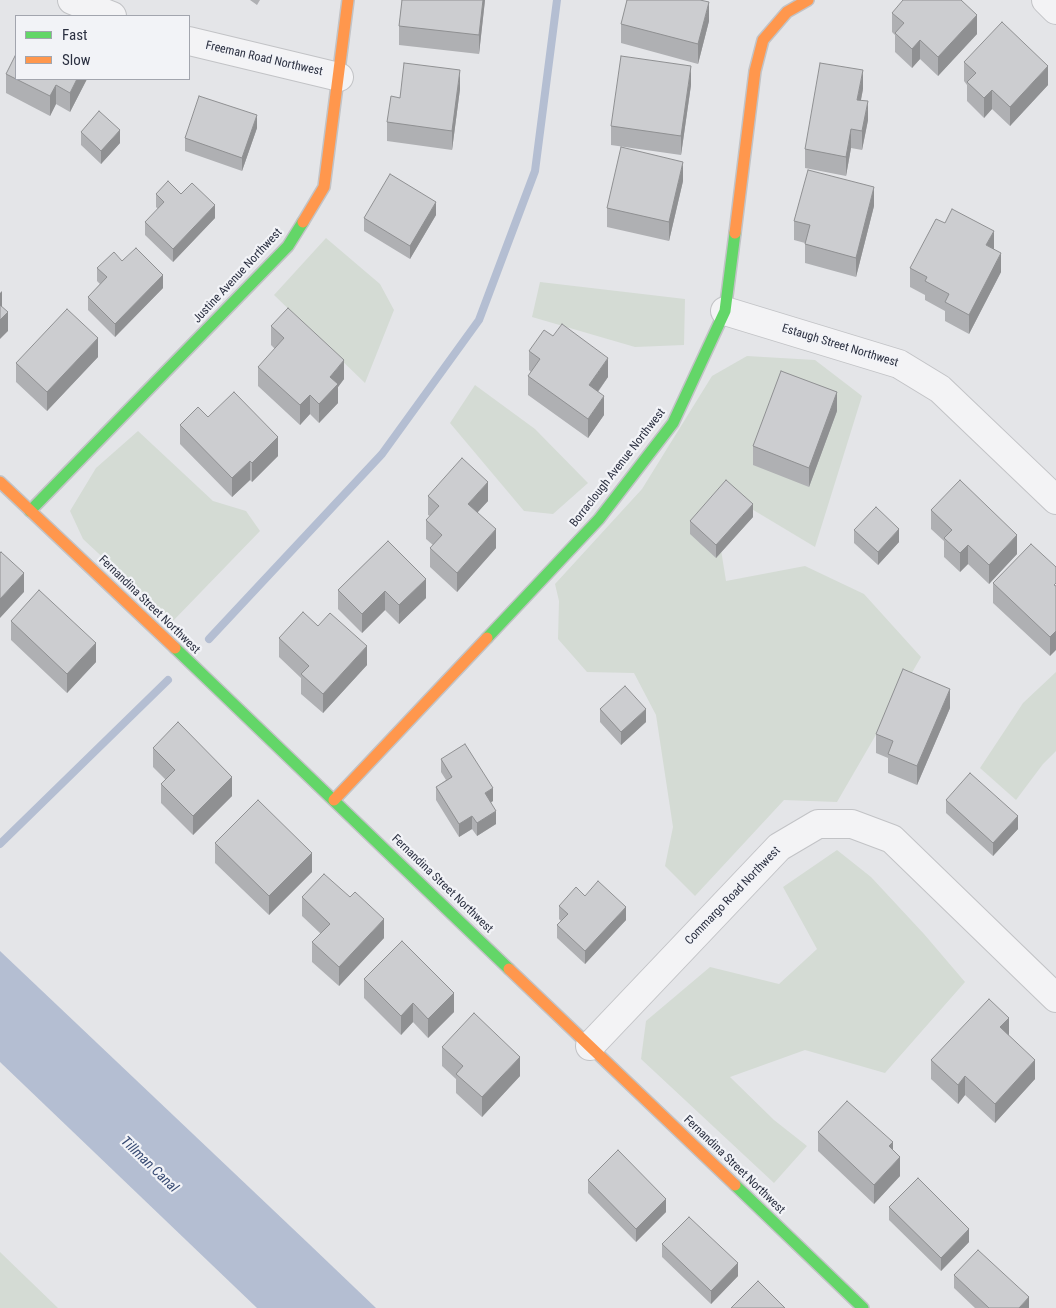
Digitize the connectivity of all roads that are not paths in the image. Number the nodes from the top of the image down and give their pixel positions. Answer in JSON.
{"nodes":[{"id":1,"x":72,"y":0,"type":"edge"},
{"id":2,"x":348,"y":0,"type":"edge"},
{"id":3,"x":808,"y":0,"type":"edge"},
{"id":4,"x":1046,"y":0,"type":"edge"},
{"id":5,"x":1056,"y":10,"type":"edge"},
{"id":6,"x":110,"y":15,"type":"edge"},
{"id":7,"x":190,"y":41,"type":"edge"},
{"id":8,"x":339,"y":76,"type":"junction"},
{"id":9,"x":725,"y":311,"type":"junction"},
{"id":10,"x":0,"y":482,"type":"edge"},
{"id":11,"x":1056,"y":500,"type":"edge"},
{"id":12,"x":30,"y":511,"type":"junction"},
{"id":13,"x":334,"y":800,"type":"junction"},
{"id":14,"x":1056,"y":998,"type":"edge"},
{"id":15,"x":590,"y":1046,"type":"junction"},
{"id":16,"x":863,"y":1308,"type":"edge"}],
"edges":[{"from":1,"to":6,"type":"street"},
{"from":2,"to":8,"type":"street","name":"Justine Avenue Northwest"},
{"from":3,"to":9,"type":"street","name":"Borraclough Avenue Northwest"},
{"from":4,"to":5,"type":"street"},
{"from":7,"to":8,"type":"street","name":"Freeman Road Northwest"},
{"from":8,"to":12,"type":"street","name":"Justine Avenue Northwest"},
{"from":9,"to":11,"type":"street","name":"Estaugh Street Northwest"},
{"from":9,"to":13,"type":"street","name":"Borraclough Avenue Northwest"},
{"from":10,"to":12,"type":"street","name":"Fernandina Street Northwest"},
{"from":12,"to":13,"type":"street","name":"Fernandina Street Northwest"},
{"from":13,"to":15,"type":"street","name":"Fernandina Street Northwest"},
{"from":14,"to":15,"type":"street","name":"Commargo Road Northwest"},
{"from":15,"to":16,"type":"street","name":"Fernandina Street Northwest"}]}
